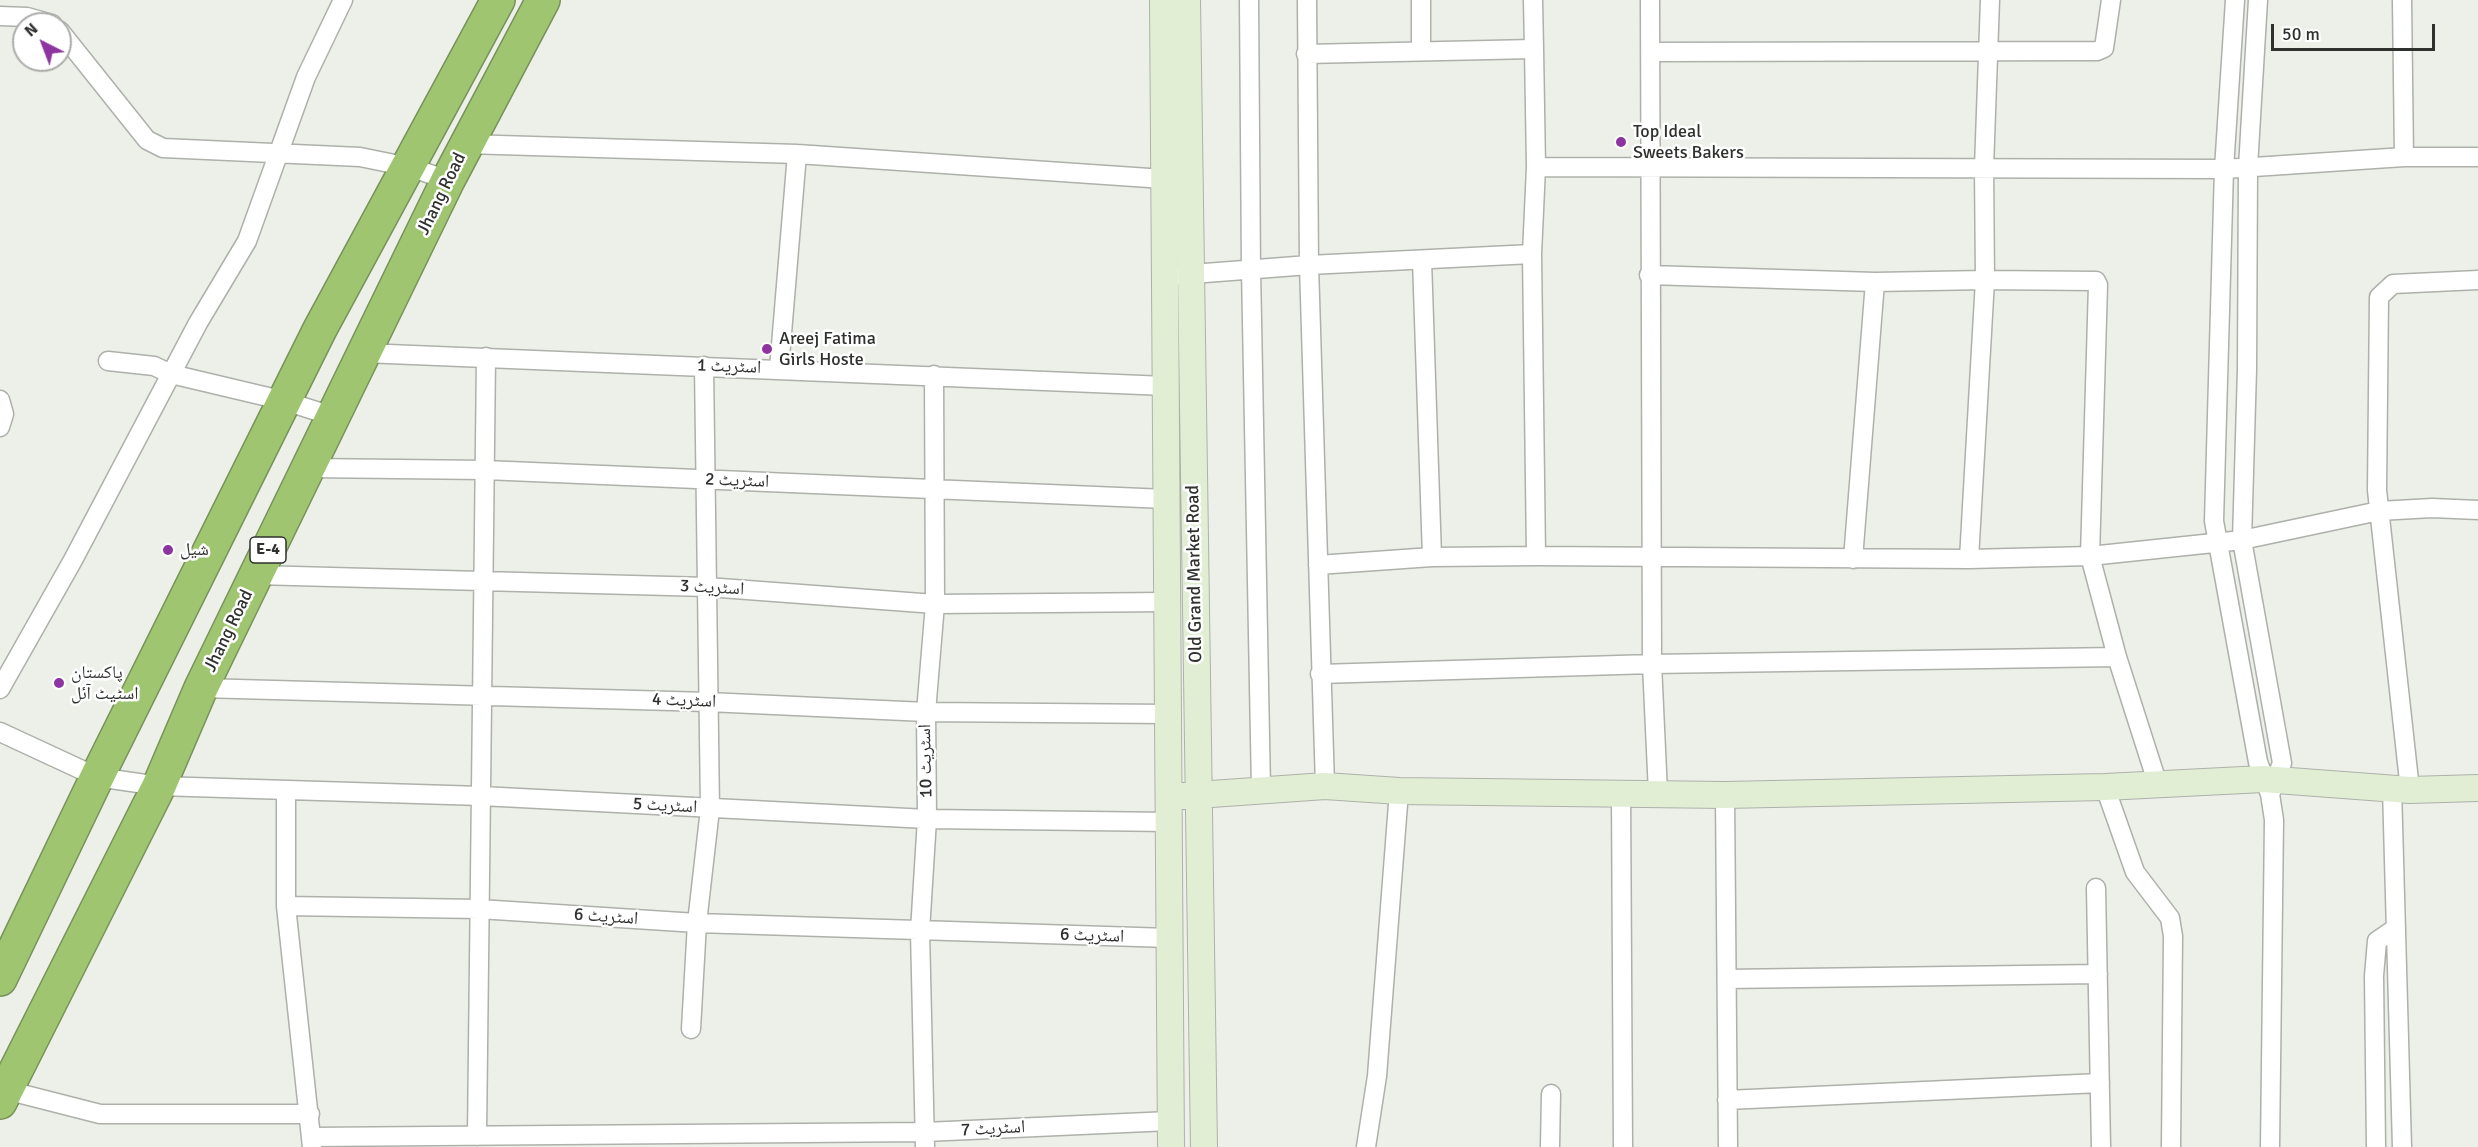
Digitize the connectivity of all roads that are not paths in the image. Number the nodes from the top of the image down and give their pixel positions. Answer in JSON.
{"nodes":[{"id":1,"x":343,"y":0,"type":"edge"},
{"id":2,"x":498,"y":0,"type":"edge"},
{"id":3,"x":543,"y":0,"type":"edge"},
{"id":4,"x":1163,"y":0,"type":"edge"},
{"id":5,"x":1187,"y":0,"type":"edge"},
{"id":6,"x":1249,"y":0,"type":"edge"},
{"id":7,"x":1307,"y":0,"type":"edge"},
{"id":8,"x":1420,"y":0,"type":"edge"},
{"id":9,"x":1533,"y":0,"type":"edge"},
{"id":10,"x":1650,"y":0,"type":"edge"},
{"id":11,"x":1990,"y":0,"type":"edge"},
{"id":12,"x":2111,"y":0,"type":"edge"},
{"id":13,"x":2235,"y":0,"type":"edge"},
{"id":14,"x":2258,"y":0,"type":"edge"},
{"id":15,"x":2402,"y":0,"type":"edge"},
{"id":16,"x":72,"y":46,"type":"edge"},
{"id":17,"x":1534,"y":49,"type":"junction"},
{"id":18,"x":1988,"y":49,"type":"junction"},
{"id":19,"x":1421,"y":51,"type":"junction"},
{"id":20,"x":1652,"y":52,"type":"junction"},
{"id":21,"x":1306,"y":54,"type":"junction"},
{"id":22,"x":466,"y":144,"type":"junction"},
{"id":23,"x":280,"y":154,"type":"junction"},
{"id":24,"x":797,"y":154,"type":"junction"},
{"id":25,"x":2478,"y":156,"type":"edge"},
{"id":26,"x":2404,"y":157,"type":"junction"},
{"id":27,"x":409,"y":167,"type":"junction"},
{"id":28,"x":1536,"y":167,"type":"junction"},
{"id":29,"x":2248,"y":167,"type":"junction"},
{"id":30,"x":1984,"y":168,"type":"junction"},
{"id":31,"x":1650,"y":169,"type":"junction"},
{"id":32,"x":2224,"y":169,"type":"junction"},
{"id":33,"x":1164,"y":179,"type":"junction"},
{"id":34,"x":448,"y":180,"type":"junction"},
{"id":35,"x":1532,"y":254,"type":"junction"},
{"id":36,"x":1422,"y":260,"type":"junction"},
{"id":37,"x":1309,"y":265,"type":"junction"},
{"id":38,"x":1251,"y":269,"type":"junction"},
{"id":39,"x":1191,"y":274,"type":"junction"},
{"id":40,"x":1165,"y":275,"type":"junction"},
{"id":41,"x":1649,"y":275,"type":"junction"},
{"id":42,"x":1985,"y":280,"type":"junction"},
{"id":43,"x":2478,"y":280,"type":"edge"},
{"id":44,"x":1875,"y":282,"type":"junction"},
{"id":45,"x":364,"y":353,"type":"junction"},
{"id":46,"x":486,"y":357,"type":"junction"},
{"id":47,"x":108,"y":361,"type":"dead end"},
{"id":48,"x":704,"y":366,"type":"junction"},
{"id":49,"x":779,"y":369,"type":"junction"},
{"id":50,"x":171,"y":374,"type":"junction"},
{"id":51,"x":934,"y":375,"type":"junction"},
{"id":52,"x":1166,"y":386,"type":"junction"},
{"id":53,"x":0,"y":400,"type":"edge"},
{"id":54,"x":285,"y":400,"type":"junction"},
{"id":55,"x":335,"y":417,"type":"junction"},
{"id":56,"x":0,"y":427,"type":"edge"},
{"id":57,"x":309,"y":468,"type":"junction"},
{"id":58,"x":485,"y":470,"type":"junction"},
{"id":59,"x":706,"y":479,"type":"junction"},
{"id":60,"x":936,"y":489,"type":"junction"},
{"id":61,"x":1166,"y":499,"type":"junction"},
{"id":62,"x":2478,"y":510,"type":"edge"},
{"id":63,"x":2379,"y":511,"type":"junction"},
{"id":64,"x":2242,"y":540,"type":"junction"},
{"id":65,"x":2218,"y":544,"type":"junction"},
{"id":66,"x":1536,"y":556,"type":"junction"},
{"id":67,"x":2090,"y":556,"type":"junction"},
{"id":68,"x":1432,"y":557,"type":"junction"},
{"id":69,"x":1652,"y":559,"type":"junction"},
{"id":70,"x":1853,"y":559,"type":"junction"},
{"id":71,"x":1969,"y":559,"type":"junction"},
{"id":72,"x":1318,"y":565,"type":"junction"},
{"id":73,"x":256,"y":574,"type":"junction"},
{"id":74,"x":484,"y":579,"type":"junction"},
{"id":75,"x":707,"y":587,"type":"junction"},
{"id":76,"x":1167,"y":602,"type":"junction"},
{"id":77,"x":935,"y":604,"type":"junction"},
{"id":78,"x":2117,"y":657,"type":"junction"},
{"id":79,"x":1652,"y":664,"type":"junction"},
{"id":80,"x":1320,"y":674,"type":"junction"},
{"id":81,"x":201,"y":688,"type":"junction"},
{"id":82,"x":0,"y":689,"type":"edge"},
{"id":83,"x":482,"y":696,"type":"junction"},
{"id":84,"x":708,"y":702,"type":"junction"},
{"id":85,"x":926,"y":712,"type":"junction"},
{"id":86,"x":1168,"y":714,"type":"junction"},
{"id":87,"x":0,"y":732,"type":"edge"},
{"id":88,"x":97,"y":777,"type":"junction"},
{"id":89,"x":2270,"y":784,"type":"junction"},
{"id":90,"x":2158,"y":785,"type":"junction"},
{"id":91,"x":159,"y":786,"type":"junction"},
{"id":92,"x":1325,"y":786,"type":"junction"},
{"id":93,"x":2105,"y":787,"type":"junction"},
{"id":94,"x":2478,"y":788,"type":"edge"},
{"id":95,"x":1261,"y":789,"type":"junction"},
{"id":96,"x":2401,"y":789,"type":"junction"},
{"id":97,"x":286,"y":790,"type":"junction"},
{"id":98,"x":1399,"y":791,"type":"junction"},
{"id":99,"x":1621,"y":793,"type":"junction"},
{"id":100,"x":1658,"y":793,"type":"junction"},
{"id":101,"x":1725,"y":795,"type":"junction"},
{"id":102,"x":481,"y":796,"type":"junction"},
{"id":103,"x":1199,"y":797,"type":"junction"},
{"id":104,"x":710,"y":809,"type":"junction"},
{"id":105,"x":1170,"y":810,"type":"junction"},
{"id":106,"x":927,"y":819,"type":"junction"},
{"id":107,"x":2096,"y":888,"type":"dead end"},
{"id":108,"x":286,"y":906,"type":"junction"},
{"id":109,"x":479,"y":909,"type":"junction"},
{"id":110,"x":697,"y":923,"type":"junction"},
{"id":111,"x":2396,"y":928,"type":"junction"},
{"id":112,"x":920,"y":931,"type":"junction"},
{"id":113,"x":1169,"y":938,"type":"junction"},
{"id":114,"x":2098,"y":974,"type":"junction"},
{"id":115,"x":0,"y":979,"type":"edge"},
{"id":116,"x":1727,"y":979,"type":"junction"},
{"id":117,"x":691,"y":1029,"type":"dead end"},
{"id":118,"x":2100,"y":1083,"type":"junction"},
{"id":119,"x":1551,"y":1094,"type":"dead end"},
{"id":120,"x":3,"y":1096,"type":"edge"},
{"id":121,"x":1727,"y":1100,"type":"junction"},
{"id":122,"x":310,"y":1114,"type":"junction"},
{"id":123,"x":1170,"y":1120,"type":"junction"},
{"id":124,"x":477,"y":1136,"type":"junction"},
{"id":125,"x":925,"y":1140,"type":"edge"},
{"id":126,"x":312,"y":1142,"type":"edge"},
{"id":127,"x":1171,"y":1147,"type":"edge"},
{"id":128,"x":1204,"y":1147,"type":"edge"},
{"id":129,"x":1366,"y":1147,"type":"edge"},
{"id":130,"x":1550,"y":1147,"type":"edge"},
{"id":131,"x":1623,"y":1147,"type":"edge"},
{"id":132,"x":1728,"y":1147,"type":"edge"},
{"id":133,"x":2101,"y":1147,"type":"edge"},
{"id":134,"x":2171,"y":1147,"type":"edge"},
{"id":135,"x":2270,"y":1147,"type":"edge"},
{"id":136,"x":2376,"y":1147,"type":"edge"},
{"id":137,"x":2402,"y":1147,"type":"edge"}],
"edges":[{"from":1,"to":23,"type":"street"},
{"from":2,"to":27,"type":"highway"},
{"from":3,"to":22,"type":"highway","name":"Jhang Road","number":"E-4"},
{"from":4,"to":33,"type":"street","name":"Old Grand Market Road"},
{"from":5,"to":39,"type":"street","name":"Old Grand Market Road"},
{"from":6,"to":38,"type":"street"},
{"from":7,"to":21,"type":"street"},
{"from":8,"to":19,"type":"street"},
{"from":9,"to":17,"type":"street"},
{"from":10,"to":20,"type":"street"},
{"from":11,"to":18,"type":"street"},
{"from":12,"to":18,"type":"street"},
{"from":13,"to":32,"type":"street"},
{"from":14,"to":29,"type":"street"},
{"from":15,"to":26,"type":"street"},
{"from":16,"to":23,"type":"street"},
{"from":17,"to":19,"type":"street"},
{"from":17,"to":28,"type":"street"},
{"from":18,"to":20,"type":"street"},
{"from":18,"to":30,"type":"street"},
{"from":19,"to":21,"type":"street"},
{"from":20,"to":31,"type":"street"},
{"from":21,"to":37,"type":"street"},
{"from":22,"to":24,"type":"street"},
{"from":22,"to":34,"type":"highway","name":"Jhang Road","number":"E-4"},
{"from":23,"to":27,"type":"street"},
{"from":23,"to":50,"type":"street"},
{"from":24,"to":33,"type":"street"},
{"from":24,"to":49,"type":"street"},
{"from":25,"to":26,"type":"street"},
{"from":26,"to":29,"type":"street"},
{"from":27,"to":34,"type":"street"},
{"from":27,"to":54,"type":"highway"},
{"from":28,"to":31,"type":"street"},
{"from":28,"to":35,"type":"street"},
{"from":29,"to":32,"type":"street"},
{"from":29,"to":64,"type":"street"},
{"from":30,"to":31,"type":"street"},
{"from":30,"to":32,"type":"street"},
{"from":30,"to":42,"type":"street"},
{"from":31,"to":41,"type":"street"},
{"from":32,"to":65,"type":"street"},
{"from":33,"to":40,"type":"street","name":"Old Grand Market Road"},
{"from":34,"to":45,"type":"highway","name":"Jhang Road","number":"E-4"},
{"from":35,"to":36,"type":"street"},
{"from":35,"to":66,"type":"street"},
{"from":36,"to":37,"type":"street"},
{"from":36,"to":68,"type":"street"},
{"from":37,"to":38,"type":"street"},
{"from":37,"to":72,"type":"street"},
{"from":38,"to":39,"type":"street"},
{"from":38,"to":95,"type":"street"},
{"from":39,"to":40,"type":"street"},
{"from":39,"to":103,"type":"street","name":"Old Grand Market Road"},
{"from":40,"to":52,"type":"street","name":"Old Grand Market Road"},
{"from":41,"to":44,"type":"street"},
{"from":41,"to":69,"type":"street"},
{"from":42,"to":44,"type":"street"},
{"from":42,"to":67,"type":"street"},
{"from":42,"to":71,"type":"street"},
{"from":43,"to":63,"type":"street"},
{"from":44,"to":70,"type":"street"},
{"from":45,"to":46,"type":"street","name":"اسٹریٹ 1"},
{"from":45,"to":55,"type":"highway","name":"Jhang Road","number":"E-4"},
{"from":46,"to":48,"type":"street","name":"اسٹریٹ 1"},
{"from":46,"to":58,"type":"street"},
{"from":47,"to":50,"type":"street"},
{"from":48,"to":49,"type":"street","name":"اسٹریٹ 1"},
{"from":48,"to":59,"type":"street"},
{"from":49,"to":51,"type":"street","name":"اسٹریٹ 1"},
{"from":50,"to":54,"type":"street"},
{"from":50,"to":82,"type":"street"},
{"from":51,"to":52,"type":"street","name":"اسٹریٹ 1"},
{"from":51,"to":60,"type":"street","name":"اسٹریٹ 10"},
{"from":52,"to":61,"type":"street","name":"Old Grand Market Road"},
{"from":53,"to":56,"type":"street"},
{"from":54,"to":55,"type":"street"},
{"from":54,"to":88,"type":"highway"},
{"from":55,"to":57,"type":"highway","name":"Jhang Road","number":"E-4"},
{"from":57,"to":58,"type":"street","name":"اسٹریٹ 2"},
{"from":57,"to":73,"type":"highway","name":"Jhang Road","number":"E-4"},
{"from":58,"to":59,"type":"street","name":"اسٹریٹ 2"},
{"from":58,"to":74,"type":"street"},
{"from":59,"to":60,"type":"street","name":"اسٹریٹ 2"},
{"from":59,"to":75,"type":"street"},
{"from":60,"to":61,"type":"street","name":"اسٹریٹ 2"},
{"from":60,"to":77,"type":"street","name":"اسٹریٹ 10"},
{"from":61,"to":76,"type":"street","name":"Old Grand Market Road"},
{"from":62,"to":63,"type":"street"},
{"from":63,"to":64,"type":"street"},
{"from":63,"to":96,"type":"street"},
{"from":64,"to":65,"type":"street"},
{"from":64,"to":89,"type":"street"},
{"from":65,"to":67,"type":"street"},
{"from":65,"to":89,"type":"street"},
{"from":66,"to":68,"type":"street"},
{"from":66,"to":69,"type":"street"},
{"from":67,"to":71,"type":"street"},
{"from":67,"to":78,"type":"street"},
{"from":68,"to":72,"type":"street"},
{"from":69,"to":70,"type":"street"},
{"from":69,"to":79,"type":"street"},
{"from":70,"to":71,"type":"street"},
{"from":72,"to":80,"type":"street"},
{"from":73,"to":74,"type":"street","name":"اسٹریٹ 3"},
{"from":73,"to":81,"type":"highway","name":"Jhang Road","number":"E-4"},
{"from":74,"to":75,"type":"street","name":"اسٹریٹ 3"},
{"from":74,"to":83,"type":"street"},
{"from":75,"to":77,"type":"street","name":"اسٹریٹ 3"},
{"from":75,"to":84,"type":"street"},
{"from":76,"to":77,"type":"street","name":"اسٹریٹ 3"},
{"from":76,"to":86,"type":"street","name":"Old Grand Market Road"},
{"from":77,"to":85,"type":"street","name":"اسٹریٹ 10"},
{"from":78,"to":79,"type":"street"},
{"from":78,"to":90,"type":"street"},
{"from":79,"to":80,"type":"street"},
{"from":79,"to":100,"type":"street"},
{"from":80,"to":92,"type":"street"},
{"from":81,"to":83,"type":"street","name":"اسٹریٹ 4"},
{"from":81,"to":91,"type":"highway","name":"Jhang Road","number":"E-4"},
{"from":83,"to":84,"type":"street","name":"اسٹریٹ 4"},
{"from":83,"to":102,"type":"street"},
{"from":84,"to":85,"type":"street","name":"اسٹریٹ 4"},
{"from":84,"to":104,"type":"street"},
{"from":85,"to":86,"type":"street","name":"اسٹریٹ 4"},
{"from":85,"to":106,"type":"street","name":"اسٹریٹ 10"},
{"from":86,"to":105,"type":"street","name":"Old Grand Market Road"},
{"from":87,"to":88,"type":"street","name":"اسٹریٹ 5"},
{"from":88,"to":91,"type":"street","name":"اسٹریٹ 5"},
{"from":88,"to":115,"type":"highway"},
{"from":89,"to":90,"type":"street"},
{"from":89,"to":96,"type":"street"},
{"from":89,"to":135,"type":"street"},
{"from":90,"to":93,"type":"street"},
{"from":91,"to":97,"type":"street","name":"اسٹریٹ 5"},
{"from":91,"to":120,"type":"highway","name":"Jhang Road","number":"E-4"},
{"from":92,"to":95,"type":"street"},
{"from":92,"to":98,"type":"street"},
{"from":93,"to":101,"type":"street"},
{"from":93,"to":134,"type":"street"},
{"from":94,"to":96,"type":"street"},
{"from":95,"to":103,"type":"street"},
{"from":96,"to":111,"type":"street"},
{"from":97,"to":102,"type":"street","name":"اسٹریٹ 5"},
{"from":97,"to":108,"type":"street"},
{"from":98,"to":99,"type":"street"},
{"from":98,"to":129,"type":"street"},
{"from":99,"to":100,"type":"street"},
{"from":99,"to":131,"type":"street"},
{"from":100,"to":101,"type":"street"},
{"from":101,"to":116,"type":"street"},
{"from":102,"to":104,"type":"street","name":"اسٹریٹ 5"},
{"from":102,"to":109,"type":"street"},
{"from":103,"to":105,"type":"street"},
{"from":103,"to":128,"type":"street","name":"Old Grand Market Road"},
{"from":104,"to":106,"type":"street","name":"اسٹریٹ 5"},
{"from":104,"to":110,"type":"street"},
{"from":105,"to":106,"type":"street","name":"اسٹریٹ 5"},
{"from":105,"to":113,"type":"street","name":"Old Grand Market Road"},
{"from":106,"to":112,"type":"street","name":"اسٹریٹ 10"},
{"from":107,"to":114,"type":"street"},
{"from":108,"to":109,"type":"street","name":"اسٹریٹ 6"},
{"from":108,"to":122,"type":"street"},
{"from":109,"to":110,"type":"street","name":"اسٹریٹ 6"},
{"from":109,"to":124,"type":"street"},
{"from":110,"to":112,"type":"street","name":"اسٹریٹ 6"},
{"from":110,"to":117,"type":"street"},
{"from":111,"to":136,"type":"street"},
{"from":111,"to":137,"type":"street"},
{"from":112,"to":113,"type":"street","name":"اسٹریٹ 6"},
{"from":112,"to":125,"type":"street","name":"اسٹریٹ 10"},
{"from":113,"to":123,"type":"street","name":"Old Grand Market Road"},
{"from":114,"to":116,"type":"street"},
{"from":114,"to":118,"type":"street"},
{"from":116,"to":121,"type":"street"},
{"from":118,"to":121,"type":"street"},
{"from":118,"to":133,"type":"street"},
{"from":119,"to":130,"type":"street"},
{"from":120,"to":122,"type":"street"},
{"from":121,"to":132,"type":"street"},
{"from":122,"to":126,"type":"street"},
{"from":123,"to":125,"type":"street","name":"اسٹریٹ 7"},
{"from":123,"to":127,"type":"street","name":"Old Grand Market Road"},
{"from":124,"to":125,"type":"street","name":"اسٹریٹ 7"},
{"from":124,"to":126,"type":"street","name":"اسٹریٹ 7"}]}
